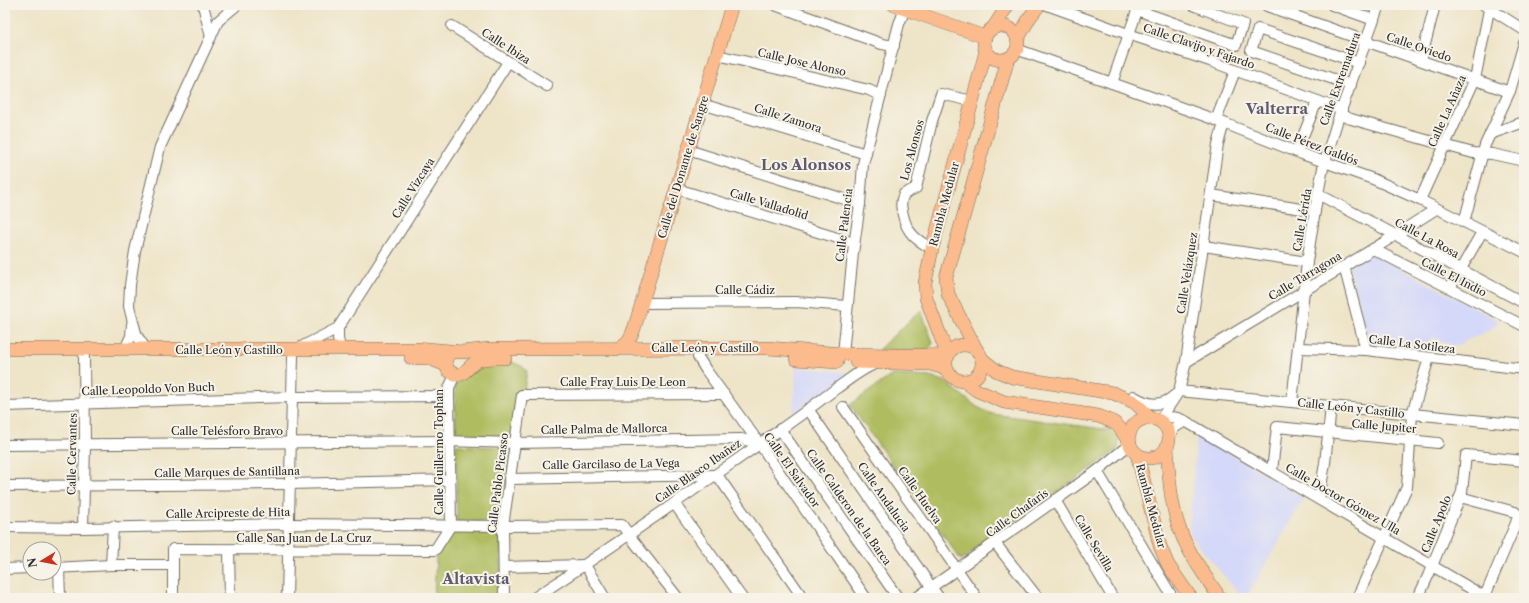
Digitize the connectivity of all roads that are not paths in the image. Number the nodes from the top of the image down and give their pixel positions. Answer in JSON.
{"nodes":[{"id":1,"x":203,"y":5,"type":"edge"},
{"id":2,"x":237,"y":5,"type":"edge"},
{"id":3,"x":732,"y":5,"type":"edge"},
{"id":4,"x":775,"y":5,"type":"edge"},
{"id":5,"x":1008,"y":5,"type":"edge"},
{"id":6,"x":1039,"y":5,"type":"edge"},
{"id":7,"x":1047,"y":5,"type":"edge"},
{"id":8,"x":1193,"y":5,"type":"edge"},
{"id":9,"x":1332,"y":5,"type":"edge"},
{"id":10,"x":1380,"y":5,"type":"edge"},
{"id":11,"x":1436,"y":5,"type":"edge"},
{"id":12,"x":1267,"y":6,"type":"edge"},
{"id":13,"x":1488,"y":6,"type":"edge"},
{"id":14,"x":899,"y":7,"type":"edge"},
{"id":15,"x":1138,"y":8,"type":"edge"},
{"id":16,"x":1374,"y":20,"type":"junction"},
{"id":17,"x":452,"y":26,"type":"dead end"},
{"id":18,"x":1524,"y":30,"type":"edge"},
{"id":19,"x":989,"y":33,"type":"junction"},
{"id":20,"x":1128,"y":34,"type":"junction"},
{"id":21,"x":211,"y":37,"type":"junction"},
{"id":22,"x":1367,"y":41,"type":"junction"},
{"id":23,"x":1524,"y":42,"type":"edge"},
{"id":24,"x":894,"y":46,"type":"junction"},
{"id":25,"x":1014,"y":49,"type":"junction"},
{"id":26,"x":986,"y":51,"type":"junction"},
{"id":27,"x":717,"y":55,"type":"junction"},
{"id":28,"x":1421,"y":60,"type":"junction"},
{"id":29,"x":508,"y":62,"type":"junction"},
{"id":30,"x":1359,"y":63,"type":"junction"},
{"id":31,"x":1235,"y":71,"type":"junction"},
{"id":32,"x":1475,"y":79,"type":"junction"},
{"id":33,"x":1112,"y":83,"type":"junction"},
{"id":34,"x":1351,"y":85,"type":"junction"},
{"id":35,"x":547,"y":86,"type":"dead end"},
{"id":36,"x":1510,"y":91,"type":"junction"},
{"id":37,"x":881,"y":96,"type":"junction"},
{"id":38,"x":972,"y":101,"type":"junction"},
{"id":39,"x":1317,"y":101,"type":"junction"},
{"id":40,"x":702,"y":104,"type":"junction"},
{"id":41,"x":1341,"y":112,"type":"junction"},
{"id":42,"x":1220,"y":122,"type":"junction"},
{"id":43,"x":1524,"y":122,"type":"edge"},
{"id":44,"x":1490,"y":134,"type":"junction"},
{"id":45,"x":1445,"y":146,"type":"junction"},
{"id":46,"x":688,"y":150,"type":"junction"},
{"id":47,"x":1297,"y":151,"type":"junction"},
{"id":48,"x":1483,"y":153,"type":"junction"},
{"id":49,"x":866,"y":154,"type":"junction"},
{"id":50,"x":1524,"y":161,"type":"edge"},
{"id":51,"x":1324,"y":162,"type":"junction"},
{"id":52,"x":676,"y":189,"type":"junction"},
{"id":53,"x":1318,"y":194,"type":"junction"},
{"id":54,"x":1211,"y":195,"type":"junction"},
{"id":55,"x":1420,"y":200,"type":"junction"},
{"id":56,"x":860,"y":204,"type":"junction"},
{"id":57,"x":1436,"y":209,"type":"junction"},
{"id":58,"x":1315,"y":211,"type":"junction"},
{"id":59,"x":1464,"y":222,"type":"junction"},
{"id":60,"x":1482,"y":232,"type":"junction"},
{"id":61,"x":1394,"y":235,"type":"junction"},
{"id":62,"x":854,"y":244,"type":"junction"},
{"id":63,"x":1204,"y":246,"type":"junction"},
{"id":64,"x":932,"y":249,"type":"junction"},
{"id":65,"x":1373,"y":249,"type":"junction"},
{"id":66,"x":1524,"y":252,"type":"edge"},
{"id":67,"x":1307,"y":262,"type":"junction"},
{"id":68,"x":1344,"y":266,"type":"junction"},
{"id":69,"x":1461,"y":270,"type":"junction"},
{"id":70,"x":1450,"y":288,"type":"junction"},
{"id":71,"x":1304,"y":290,"type":"junction"},
{"id":72,"x":642,"y":303,"type":"junction"},
{"id":73,"x":1524,"y":303,"type":"edge"},
{"id":74,"x":848,"y":306,"type":"junction"},
{"id":75,"x":132,"y":322,"type":"junction"},
{"id":76,"x":1524,"y":326,"type":"edge"},
{"id":77,"x":338,"y":328,"type":"junction"},
{"id":78,"x":634,"y":330,"type":"junction"},
{"id":79,"x":940,"y":333,"type":"junction"},
{"id":80,"x":324,"y":335,"type":"junction"},
{"id":81,"x":339,"y":344,"type":"junction"},
{"id":82,"x":643,"y":348,"type":"junction"},
{"id":83,"x":1298,"y":348,"type":"junction"},
{"id":84,"x":5,"y":349,"type":"edge"},
{"id":85,"x":125,"y":349,"type":"junction"},
{"id":86,"x":146,"y":349,"type":"junction"},
{"id":87,"x":617,"y":349,"type":"junction"},
{"id":88,"x":1366,"y":350,"type":"junction"},
{"id":89,"x":458,"y":352,"type":"junction"},
{"id":90,"x":294,"y":353,"type":"junction"},
{"id":91,"x":843,"y":354,"type":"junction"},
{"id":92,"x":979,"y":354,"type":"junction"},
{"id":93,"x":932,"y":355,"type":"junction"},
{"id":94,"x":698,"y":356,"type":"junction"},
{"id":95,"x":948,"y":356,"type":"junction"},
{"id":96,"x":5,"y":357,"type":"edge"},
{"id":97,"x":84,"y":357,"type":"junction"},
{"id":98,"x":1429,"y":358,"type":"junction"},
{"id":99,"x":1186,"y":362,"type":"junction"},
{"id":100,"x":876,"y":364,"type":"junction"},
{"id":101,"x":470,"y":366,"type":"junction"},
{"id":102,"x":1524,"y":369,"type":"edge"},
{"id":103,"x":450,"y":370,"type":"junction"},
{"id":104,"x":949,"y":372,"type":"junction"},
{"id":105,"x":964,"y":381,"type":"junction"},
{"id":106,"x":1101,"y":391,"type":"junction"},
{"id":107,"x":1179,"y":391,"type":"junction"},
{"id":108,"x":522,"y":394,"type":"joint"},
{"id":109,"x":724,"y":394,"type":"junction"},
{"id":110,"x":449,"y":396,"type":"junction"},
{"id":111,"x":291,"y":397,"type":"junction"},
{"id":112,"x":1292,"y":402,"type":"junction"},
{"id":113,"x":85,"y":403,"type":"junction"},
{"id":114,"x":5,"y":406,"type":"edge"},
{"id":115,"x":1331,"y":406,"type":"junction"},
{"id":116,"x":843,"y":407,"type":"dead end"},
{"id":117,"x":808,"y":410,"type":"junction"},
{"id":118,"x":1412,"y":414,"type":"junction"},
{"id":119,"x":1155,"y":420,"type":"junction"},
{"id":120,"x":1185,"y":421,"type":"junction"},
{"id":121,"x":1524,"y":425,"type":"edge"},
{"id":122,"x":780,"y":429,"type":"junction"},
{"id":123,"x":1328,"y":433,"type":"junction"},
{"id":124,"x":1411,"y":440,"type":"junction"},
{"id":125,"x":449,"y":441,"type":"junction"},
{"id":126,"x":290,"y":442,"type":"junction"},
{"id":127,"x":515,"y":443,"type":"junction"},
{"id":128,"x":759,"y":443,"type":"junction"},
{"id":129,"x":1168,"y":443,"type":"junction"},
{"id":130,"x":1438,"y":443,"type":"dead end"},
{"id":131,"x":85,"y":444,"type":"junction"},
{"id":132,"x":5,"y":445,"type":"edge"},
{"id":133,"x":1134,"y":449,"type":"junction"},
{"id":134,"x":1524,"y":461,"type":"edge"},
{"id":135,"x":1097,"y":470,"type":"junction"},
{"id":136,"x":1272,"y":471,"type":"junction"},
{"id":137,"x":715,"y":475,"type":"junction"},
{"id":138,"x":509,"y":478,"type":"junction"},
{"id":139,"x":450,"y":480,"type":"junction"},
{"id":140,"x":290,"y":484,"type":"junction"},
{"id":141,"x":5,"y":486,"type":"edge"},
{"id":142,"x":84,"y":486,"type":"junction"},
{"id":143,"x":1460,"y":497,"type":"junction"},
{"id":144,"x":1319,"y":499,"type":"junction"},
{"id":145,"x":1055,"y":500,"type":"junction"},
{"id":146,"x":674,"y":503,"type":"junction"},
{"id":147,"x":289,"y":524,"type":"junction"},
{"id":148,"x":451,"y":525,"type":"junction"},
{"id":149,"x":113,"y":526,"type":"junction"},
{"id":150,"x":503,"y":526,"type":"junction"},
{"id":151,"x":5,"y":527,"type":"edge"},
{"id":152,"x":83,"y":528,"type":"junction"},
{"id":153,"x":629,"y":533,"type":"junction"},
{"id":154,"x":1385,"y":537,"type":"junction"},
{"id":155,"x":995,"y":543,"type":"junction"},
{"id":156,"x":229,"y":550,"type":"junction"},
{"id":157,"x":289,"y":550,"type":"junction"},
{"id":158,"x":435,"y":550,"type":"joint"},
{"id":159,"x":174,"y":565,"type":"junction"},
{"id":160,"x":112,"y":566,"type":"junction"},
{"id":161,"x":585,"y":566,"type":"junction"},
{"id":162,"x":1432,"y":566,"type":"junction"},
{"id":163,"x":504,"y":567,"type":"junction"},
{"id":164,"x":22,"y":568,"type":"edge"},
{"id":165,"x":62,"y":568,"type":"edge"},
{"id":166,"x":5,"y":569,"type":"edge"},
{"id":167,"x":957,"y":569,"type":"junction"},
{"id":168,"x":58,"y":581,"type":"edge"},
{"id":169,"x":932,"y":587,"type":"junction"},
{"id":170,"x":1470,"y":594,"type":"edge"},
{"id":171,"x":538,"y":597,"type":"edge"},
{"id":172,"x":1486,"y":597,"type":"edge"},
{"id":173,"x":60,"y":598,"type":"edge"},
{"id":174,"x":173,"y":598,"type":"edge"},
{"id":175,"x":230,"y":598,"type":"edge"},
{"id":176,"x":288,"y":598,"type":"edge"},
{"id":177,"x":504,"y":598,"type":"edge"},
{"id":178,"x":605,"y":598,"type":"edge"},
{"id":179,"x":678,"y":598,"type":"edge"},
{"id":180,"x":742,"y":598,"type":"edge"},
{"id":181,"x":803,"y":598,"type":"edge"},
{"id":182,"x":866,"y":598,"type":"edge"},
{"id":183,"x":898,"y":598,"type":"edge"},
{"id":184,"x":916,"y":598,"type":"edge"},
{"id":185,"x":939,"y":598,"type":"edge"},
{"id":186,"x":977,"y":598,"type":"edge"},
{"id":187,"x":1038,"y":598,"type":"edge"},
{"id":188,"x":1113,"y":598,"type":"edge"},
{"id":189,"x":1173,"y":598,"type":"edge"},
{"id":190,"x":1191,"y":598,"type":"edge"},
{"id":191,"x":1220,"y":598,"type":"edge"},
{"id":192,"x":1356,"y":598,"type":"edge"},
{"id":193,"x":1418,"y":598,"type":"edge"}],
"edges":[{"from":1,"to":21,"type":"street"},
{"from":2,"to":21,"type":"street"},
{"from":3,"to":27,"type":"main road","name":"Calle del Donante de Sangre"},
{"from":4,"to":24,"type":"street"},
{"from":5,"to":19,"type":"main road"},
{"from":6,"to":25,"type":"main road","name":"Rambla Medular"},
{"from":7,"to":20,"type":"street","name":"Calle Clavijo y Fajardo"},
{"from":8,"to":15,"type":"street"},
{"from":9,"to":16,"type":"street"},
{"from":10,"to":16,"type":"street","name":"Calle Extremadura"},
{"from":11,"to":28,"type":"street"},
{"from":12,"to":22,"type":"street","name":"Calle Oviedo"},
{"from":13,"to":18,"type":"street"},
{"from":13,"to":32,"type":"street","name":"Calle La Añaza"},
{"from":14,"to":19,"type":"main road"},
{"from":14,"to":24,"type":"street","name":"Calle Palencia"},
{"from":15,"to":20,"type":"street"},
{"from":16,"to":22,"type":"street","name":"Calle Extremadura"},
{"from":17,"to":29,"type":"street","name":"Calle Ibiza"},
{"from":19,"to":25,"type":"main road"},
{"from":19,"to":26,"type":"main road"},
{"from":20,"to":31,"type":"street","name":"Calle Clavijo y Fajardo"},
{"from":20,"to":33,"type":"street"},
{"from":21,"to":75,"type":"street"},
{"from":22,"to":28,"type":"street","name":"Calle Oviedo"},
{"from":22,"to":30,"type":"street","name":"Calle Extremadura"},
{"from":23,"to":36,"type":"street"},
{"from":24,"to":37,"type":"street","name":"Calle Palencia"},
{"from":25,"to":26,"type":"main road"},
{"from":25,"to":33,"type":"street","name":"Calle Pérez Galdós"},
{"from":25,"to":92,"type":"main road","name":"Rambla Medular"},
{"from":26,"to":38,"type":"main road","name":"Rambla Medular"},
{"from":27,"to":37,"type":"street","name":"Calle Jose Alonso"},
{"from":27,"to":40,"type":"main road","name":"Calle del Donante de Sangre"},
{"from":28,"to":32,"type":"street","name":"Calle Oviedo"},
{"from":29,"to":35,"type":"street","name":"Calle Ibiza"},
{"from":29,"to":77,"type":"street","name":"Calle Vizcaya"},
{"from":30,"to":34,"type":"street","name":"Calle Extremadura"},
{"from":30,"to":34,"type":"street"},
{"from":31,"to":39,"type":"street","name":"Calle Clavijo y Fajardo"},
{"from":31,"to":42,"type":"street","name":"Calle Velázquez"},
{"from":32,"to":36,"type":"street","name":"Calle Oviedo"},
{"from":32,"to":45,"type":"street","name":"Calle La Añaza"},
{"from":33,"to":42,"type":"street","name":"Calle Pérez Galdós"},
{"from":34,"to":41,"type":"street","name":"Calle Extremadura"},
{"from":36,"to":44,"type":"street"},
{"from":37,"to":49,"type":"street","name":"Calle Palencia"},
{"from":38,"to":64,"type":"main road","name":"Rambla Medular"},
{"from":38,"to":64,"type":"street","name":"Los Alonsos"},
{"from":39,"to":41,"type":"street","name":"Calle Clavijo y Fajardo"},
{"from":39,"to":47,"type":"street"},
{"from":40,"to":46,"type":"main road","name":"Calle del Donante de Sangre"},
{"from":40,"to":49,"type":"street","name":"Calle Zamora"},
{"from":41,"to":45,"type":"street","name":"Calle Clavijo y Fajardo"},
{"from":41,"to":51,"type":"street","name":"Calle Extremadura"},
{"from":42,"to":47,"type":"street","name":"Calle Pérez Galdós"},
{"from":42,"to":54,"type":"street","name":"Calle Velázquez"},
{"from":43,"to":44,"type":"street"},
{"from":44,"to":48,"type":"street"},
{"from":45,"to":48,"type":"street","name":"Calle Clavijo y Fajardo"},
{"from":45,"to":55,"type":"street","name":"Calle La Añaza"},
{"from":46,"to":52,"type":"main road","name":"Calle del Donante de Sangre"},
{"from":46,"to":56,"type":"street"},
{"from":47,"to":51,"type":"street","name":"Calle Pérez Galdós"},
{"from":48,"to":50,"type":"street","name":"Calle Clavijo y Fajardo"},
{"from":48,"to":59,"type":"street"},
{"from":49,"to":56,"type":"street","name":"Calle Palencia"},
{"from":51,"to":53,"type":"street","name":"Calle Lérida"},
{"from":51,"to":55,"type":"street","name":"Calle Pérez Galdós"},
{"from":52,"to":62,"type":"street","name":"Calle Valladolid"},
{"from":52,"to":72,"type":"main road","name":"Calle del Donante de Sangre"},
{"from":53,"to":58,"type":"street","name":"Calle Lérida"},
{"from":53,"to":61,"type":"street","name":"Calle La Rosa"},
{"from":54,"to":58,"type":"street"},
{"from":54,"to":63,"type":"street","name":"Calle Velázquez"},
{"from":55,"to":57,"type":"street","name":"Calle Pérez Galdós"},
{"from":56,"to":62,"type":"street","name":"Calle Palencia"},
{"from":57,"to":59,"type":"street","name":"Calle Pérez Galdós"},
{"from":57,"to":61,"type":"street","name":"Calle Tarragona"},
{"from":58,"to":67,"type":"street","name":"Calle Lérida"},
{"from":59,"to":60,"type":"street","name":"Calle Pérez Galdós"},
{"from":60,"to":66,"type":"street","name":"Calle Pérez Galdós"},
{"from":60,"to":69,"type":"street"},
{"from":61,"to":65,"type":"street","name":"Calle Tarragona"},
{"from":61,"to":69,"type":"street","name":"Calle La Rosa"},
{"from":62,"to":74,"type":"street","name":"Calle Palencia"},
{"from":63,"to":67,"type":"street"},
{"from":63,"to":99,"type":"street","name":"Calle Velázquez"},
{"from":64,"to":79,"type":"main road","name":"Rambla Medular"},
{"from":65,"to":68,"type":"street","name":"Calle Tarragona"},
{"from":65,"to":70,"type":"street","name":"Calle El Indio"},
{"from":67,"to":71,"type":"street","name":"Calle Lérida"},
{"from":68,"to":71,"type":"street","name":"Calle Tarragona"},
{"from":68,"to":88,"type":"street"},
{"from":69,"to":70,"type":"street"},
{"from":69,"to":73,"type":"street","name":"Calle La Rosa"},
{"from":70,"to":76,"type":"street","name":"Calle El Indio"},
{"from":71,"to":83,"type":"street","name":"Calle Lérida"},
{"from":71,"to":99,"type":"street","name":"Calle Tarragona"},
{"from":72,"to":74,"type":"street","name":"Calle Cádiz"},
{"from":72,"to":78,"type":"main road","name":"Calle del Donante de Sangre"},
{"from":74,"to":91,"type":"street","name":"Calle Palencia"},
{"from":75,"to":85,"type":"street"},
{"from":75,"to":86,"type":"street"},
{"from":77,"to":80,"type":"street"},
{"from":77,"to":81,"type":"street"},
{"from":78,"to":82,"type":"main road"},
{"from":78,"to":87,"type":"main road","name":"Calle del Donante de Sangre"},
{"from":79,"to":93,"type":"main road"},
{"from":79,"to":95,"type":"main road","name":"Rambla Medular"},
{"from":80,"to":81,"type":"street"},
{"from":80,"to":90,"type":"street"},
{"from":81,"to":89,"type":"main road","name":"Calle León y Castillo"},
{"from":81,"to":90,"type":"main road","name":"Calle León y Castillo"},
{"from":82,"to":87,"type":"main road","name":"Calle León y Castillo"},
{"from":82,"to":91,"type":"main road","name":"Calle León y Castillo"},
{"from":83,"to":88,"type":"street","name":"Calle La Sotileza"},
{"from":83,"to":112,"type":"street","name":"Calle Lérida"},
{"from":84,"to":85,"type":"main road","name":"Calle León y Castillo"},
{"from":85,"to":86,"type":"main road","name":"Calle León y Castillo"},
{"from":86,"to":90,"type":"main road","name":"Calle León y Castillo"},
{"from":87,"to":89,"type":"main road","name":"Calle León y Castillo"},
{"from":88,"to":98,"type":"street","name":"Calle La Sotileza"},
{"from":89,"to":101,"type":"main road"},
{"from":89,"to":103,"type":"main road"},
{"from":90,"to":97,"type":"main road","name":"Calle León y Castillo"},
{"from":90,"to":103,"type":"main road","name":"Calle León y Castillo"},
{"from":90,"to":111,"type":"street"},
{"from":91,"to":93,"type":"main road","name":"Calle León y Castillo"},
{"from":92,"to":95,"type":"main road"},
{"from":92,"to":105,"type":"main road"},
{"from":92,"to":106,"type":"main road","name":"Rambla Medular"},
{"from":93,"to":95,"type":"main road","name":"Calle León y Castillo"},
{"from":94,"to":100,"type":"main road","name":"Calle León y Castillo"},
{"from":94,"to":101,"type":"main road","name":"Calle León y Castillo"},
{"from":94,"to":109,"type":"street","name":"Calle El Salvador"},
{"from":95,"to":104,"type":"main road"},
{"from":96,"to":97,"type":"main road","name":"Calle León y Castillo"},
{"from":97,"to":113,"type":"street","name":"Calle Cervantes"},
{"from":98,"to":102,"type":"street","name":"Calle La Sotileza"},
{"from":98,"to":118,"type":"street"},
{"from":99,"to":107,"type":"street","name":"Calle Velázquez"},
{"from":100,"to":104,"type":"main road","name":"Calle León y Castillo"},
{"from":100,"to":117,"type":"street","name":"Calle Blasco Ibañez"},
{"from":101,"to":103,"type":"main road"},
{"from":103,"to":110,"type":"street","name":"Calle Guillermo Tophan"},
{"from":104,"to":105,"type":"main road"},
{"from":105,"to":133,"type":"main road","name":"Rambla Medular"},
{"from":106,"to":107,"type":"street"},
{"from":106,"to":119,"type":"main road","name":"Rambla Medular"},
{"from":107,"to":112,"type":"street","name":"Calle León y Castillo"},
{"from":107,"to":119,"type":"street","name":"Calle Velázquez"},
{"from":108,"to":109,"type":"street","name":"Calle Fray Luis De Leon"},
{"from":108,"to":127,"type":"street","name":"Calle Pablo Picasso"},
{"from":109,"to":128,"type":"street","name":"Calle El Salvador"},
{"from":110,"to":111,"type":"street"},
{"from":110,"to":125,"type":"street","name":"Calle Guillermo Tophan"},
{"from":111,"to":113,"type":"street","name":"Calle Leopoldo Von Buch"},
{"from":111,"to":126,"type":"street"},
{"from":112,"to":115,"type":"street","name":"Calle León y Castillo"},
{"from":113,"to":114,"type":"street","name":"Calle Leopoldo Von Buch"},
{"from":113,"to":131,"type":"street","name":"Calle Cervantes"},
{"from":115,"to":118,"type":"street","name":"Calle León y Castillo"},
{"from":115,"to":123,"type":"street"},
{"from":116,"to":167,"type":"street","name":"Calle Huelva"},
{"from":117,"to":122,"type":"street","name":"Calle Blasco Ibañez"},
{"from":117,"to":169,"type":"street","name":"Calle Andalucia"},
{"from":118,"to":121,"type":"street","name":"Calle León y Castillo"},
{"from":118,"to":124,"type":"street"},
{"from":119,"to":120,"type":"street","name":"Calle Doctor Gómez Ulla"},
{"from":119,"to":129,"type":"main road"},
{"from":119,"to":133,"type":"main road"},
{"from":120,"to":129,"type":"street"},
{"from":120,"to":136,"type":"street","name":"Calle Doctor Gómez Ulla"},
{"from":122,"to":128,"type":"street","name":"Calle Blasco Ibañez"},
{"from":122,"to":183,"type":"street","name":"Calle Calderon de la Barca"},
{"from":123,"to":124,"type":"street","name":"Calle Jupiter"},
{"from":123,"to":136,"type":"street","name":"Calle Jupiter"},
{"from":123,"to":144,"type":"street"},
{"from":124,"to":130,"type":"street","name":"Calle Jupiter"},
{"from":124,"to":154,"type":"street"},
{"from":125,"to":126,"type":"street","name":"Calle Telésforo Bravo"},
{"from":125,"to":127,"type":"street","name":"Calle Palma de Mallorca"},
{"from":125,"to":139,"type":"street","name":"Calle Guillermo Tophan"},
{"from":126,"to":131,"type":"street","name":"Calle Telésforo Bravo"},
{"from":126,"to":140,"type":"street"},
{"from":127,"to":128,"type":"street","name":"Calle Palma de Mallorca"},
{"from":127,"to":138,"type":"street","name":"Calle Pablo Picasso"},
{"from":128,"to":137,"type":"street","name":"Calle Blasco Ibañez"},
{"from":128,"to":182,"type":"street","name":"Calle El Salvador"},
{"from":129,"to":133,"type":"main road"},
{"from":129,"to":191,"type":"main road","name":"Rambla Medular"},
{"from":131,"to":132,"type":"street","name":"Calle Telésforo Bravo"},
{"from":131,"to":142,"type":"street","name":"Calle Cervantes"},
{"from":133,"to":135,"type":"street","name":"Calle Chafaris"},
{"from":133,"to":190,"type":"main road","name":"Rambla Medular"},
{"from":134,"to":143,"type":"street","name":"Calle Apolo"},
{"from":135,"to":145,"type":"street","name":"Calle Chafaris"},
{"from":135,"to":189,"type":"street"},
{"from":136,"to":144,"type":"street","name":"Calle Doctor Gómez Ulla"},
{"from":137,"to":138,"type":"street","name":"Calle Garcilaso de La Vega"},
{"from":137,"to":146,"type":"street","name":"Calle Blasco Ibañez"},
{"from":137,"to":181,"type":"street"},
{"from":138,"to":150,"type":"street","name":"Calle Pablo Picasso"},
{"from":139,"to":140,"type":"street","name":"Calle Marques de Santillana"},
{"from":139,"to":148,"type":"street","name":"Calle Guillermo Tophan"},
{"from":140,"to":142,"type":"street","name":"Calle Marques de Santillana"},
{"from":140,"to":147,"type":"street"},
{"from":141,"to":142,"type":"street","name":"Calle Marques de Santillana"},
{"from":142,"to":152,"type":"street","name":"Calle Cervantes"},
{"from":143,"to":162,"type":"street","name":"Calle Apolo"},
{"from":143,"to":172,"type":"street"},
{"from":144,"to":154,"type":"street","name":"Calle Doctor Gómez Ulla"},
{"from":145,"to":155,"type":"street","name":"Calle Chafaris"},
{"from":145,"to":188,"type":"street","name":"Calle Sevilla"},
{"from":146,"to":153,"type":"street","name":"Calle Blasco Ibañez"},
{"from":146,"to":180,"type":"street"},
{"from":147,"to":148,"type":"street","name":"Calle Arcipreste de Hita"},
{"from":147,"to":149,"type":"street","name":"Calle Arcipreste de Hita"},
{"from":147,"to":157,"type":"street"},
{"from":148,"to":150,"type":"street","name":"Calle Arcipreste de Hita"},
{"from":148,"to":158,"type":"street","name":"Calle Guillermo Tophan"},
{"from":149,"to":152,"type":"street","name":"Calle Arcipreste de Hita"},
{"from":149,"to":160,"type":"street"},
{"from":150,"to":153,"type":"street","name":"Calle Arcipreste de Hita"},
{"from":150,"to":163,"type":"street","name":"Calle Pablo Picasso"},
{"from":151,"to":152,"type":"street","name":"Calle Arcipreste de Hita"},
{"from":153,"to":161,"type":"street","name":"Calle Blasco Ibañez"},
{"from":153,"to":179,"type":"street"},
{"from":154,"to":162,"type":"street","name":"Calle Doctor Gómez Ulla"},
{"from":154,"to":192,"type":"street"},
{"from":155,"to":167,"type":"street","name":"Calle Chafaris"},
{"from":155,"to":187,"type":"street"},
{"from":156,"to":157,"type":"street","name":"Calle San Juan de La Cruz"},
{"from":156,"to":159,"type":"street","name":"Calle San Juan de La Cruz"},
{"from":156,"to":175,"type":"street"},
{"from":157,"to":158,"type":"street","name":"Calle San Juan de La Cruz"},
{"from":157,"to":176,"type":"street"},
{"from":159,"to":160,"type":"street"},
{"from":159,"to":174,"type":"street"},
{"from":160,"to":165,"type":"street"},
{"from":161,"to":163,"type":"street"},
{"from":161,"to":171,"type":"street","name":"Calle Blasco Ibañez"},
{"from":161,"to":178,"type":"street"},
{"from":162,"to":170,"type":"street","name":"Calle Doctor Gómez Ulla"},
{"from":162,"to":193,"type":"street","name":"Calle Apolo"},
{"from":163,"to":177,"type":"street","name":"Calle Pablo Picasso"},
{"from":164,"to":166,"type":"street"},
{"from":167,"to":169,"type":"street","name":"Calle Chafaris"},
{"from":167,"to":186,"type":"street","name":"Calle Huelva"},
{"from":168,"to":173,"type":"street"},
{"from":169,"to":184,"type":"street","name":"Calle Chafaris"},
{"from":169,"to":185,"type":"street","name":"Calle Andalucia"},
{"from":170,"to":172,"type":"street","name":"Calle Doctor Gómez Ulla"}]}
